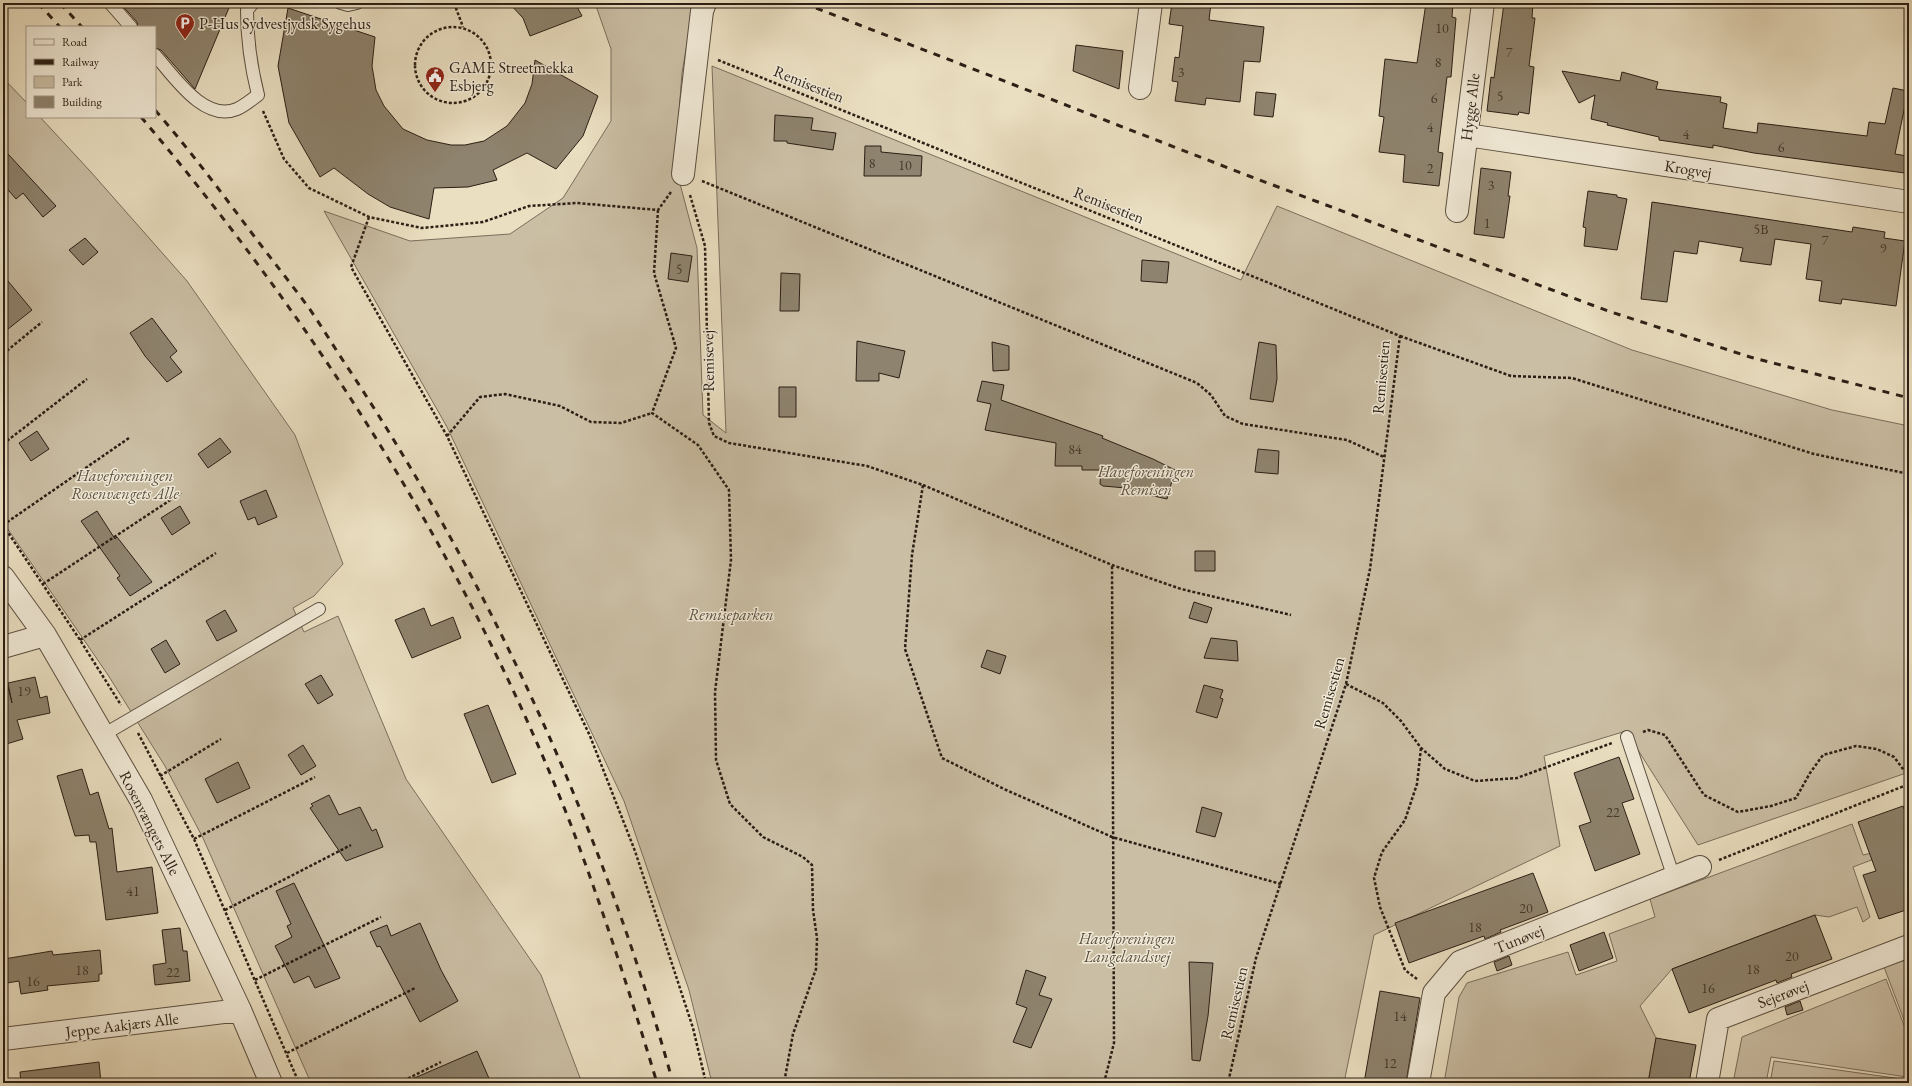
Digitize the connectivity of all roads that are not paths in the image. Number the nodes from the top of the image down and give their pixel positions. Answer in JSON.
{"nodes":[{"id":1,"x":110,"y":3,"type":"edge"},
{"id":2,"x":253,"y":3,"type":"edge"},
{"id":3,"x":341,"y":3,"type":"edge"},
{"id":4,"x":357,"y":3,"type":"edge"},
{"id":5,"x":1151,"y":3,"type":"edge"},
{"id":6,"x":1483,"y":3,"type":"edge"},
{"id":7,"x":703,"y":7,"type":"edge"},
{"id":8,"x":130,"y":26,"type":"edge"},
{"id":9,"x":156,"y":56,"type":"edge"},
{"id":10,"x":1140,"y":88,"type":"dead end"},
{"id":11,"x":1467,"y":136,"type":"junction"},
{"id":12,"x":683,"y":174,"type":"road end"},
{"id":13,"x":1909,"y":202,"type":"edge"},
{"id":14,"x":1457,"y":211,"type":"dead end"},
{"id":15,"x":3,"y":577,"type":"edge"},
{"id":16,"x":319,"y":609,"type":"dead end"},
{"id":17,"x":45,"y":635,"type":"junction"},
{"id":18,"x":3,"y":647,"type":"edge"},
{"id":19,"x":104,"y":735,"type":"junction"},
{"id":20,"x":1627,"y":737,"type":"road end"},
{"id":21,"x":1700,"y":867,"type":"road end"},
{"id":22,"x":1674,"y":878,"type":"junction"},
{"id":23,"x":1909,"y":946,"type":"edge"},
{"id":24,"x":240,"y":1010,"type":"junction"},
{"id":25,"x":3,"y":1039,"type":"edge"},
{"id":26,"x":271,"y":1083,"type":"edge"},
{"id":27,"x":1418,"y":1083,"type":"edge"},
{"id":28,"x":1707,"y":1083,"type":"edge"}],
"edges":[{"from":1,"to":8,"type":"lane"},
{"from":2,"to":9,"type":"lane"},
{"from":3,"to":4,"type":"lane"},
{"from":5,"to":10,"type":"street"},
{"from":6,"to":11,"type":"street","name":"Hygge Alle"},
{"from":7,"to":12,"type":"street"},
{"from":11,"to":13,"type":"street","name":"Krogvej"},
{"from":11,"to":14,"type":"street","name":"Hygge Alle"},
{"from":15,"to":17,"type":"street","name":"Rosenvængets Alle"},
{"from":16,"to":19,"type":"lane"},
{"from":17,"to":18,"type":"street"},
{"from":17,"to":19,"type":"street","name":"Rosenvængets Alle"},
{"from":19,"to":24,"type":"street","name":"Rosenvængets Alle"},
{"from":20,"to":22,"type":"lane"},
{"from":21,"to":22,"type":"street","name":"Tunøvej"},
{"from":22,"to":27,"type":"street","name":"Tunøvej"},
{"from":23,"to":28,"type":"street","name":"Sejerøvej"},
{"from":24,"to":25,"type":"street","name":"Jeppe Aakjærs Alle"},
{"from":24,"to":26,"type":"street","name":"Rosenvængets Alle"}]}
